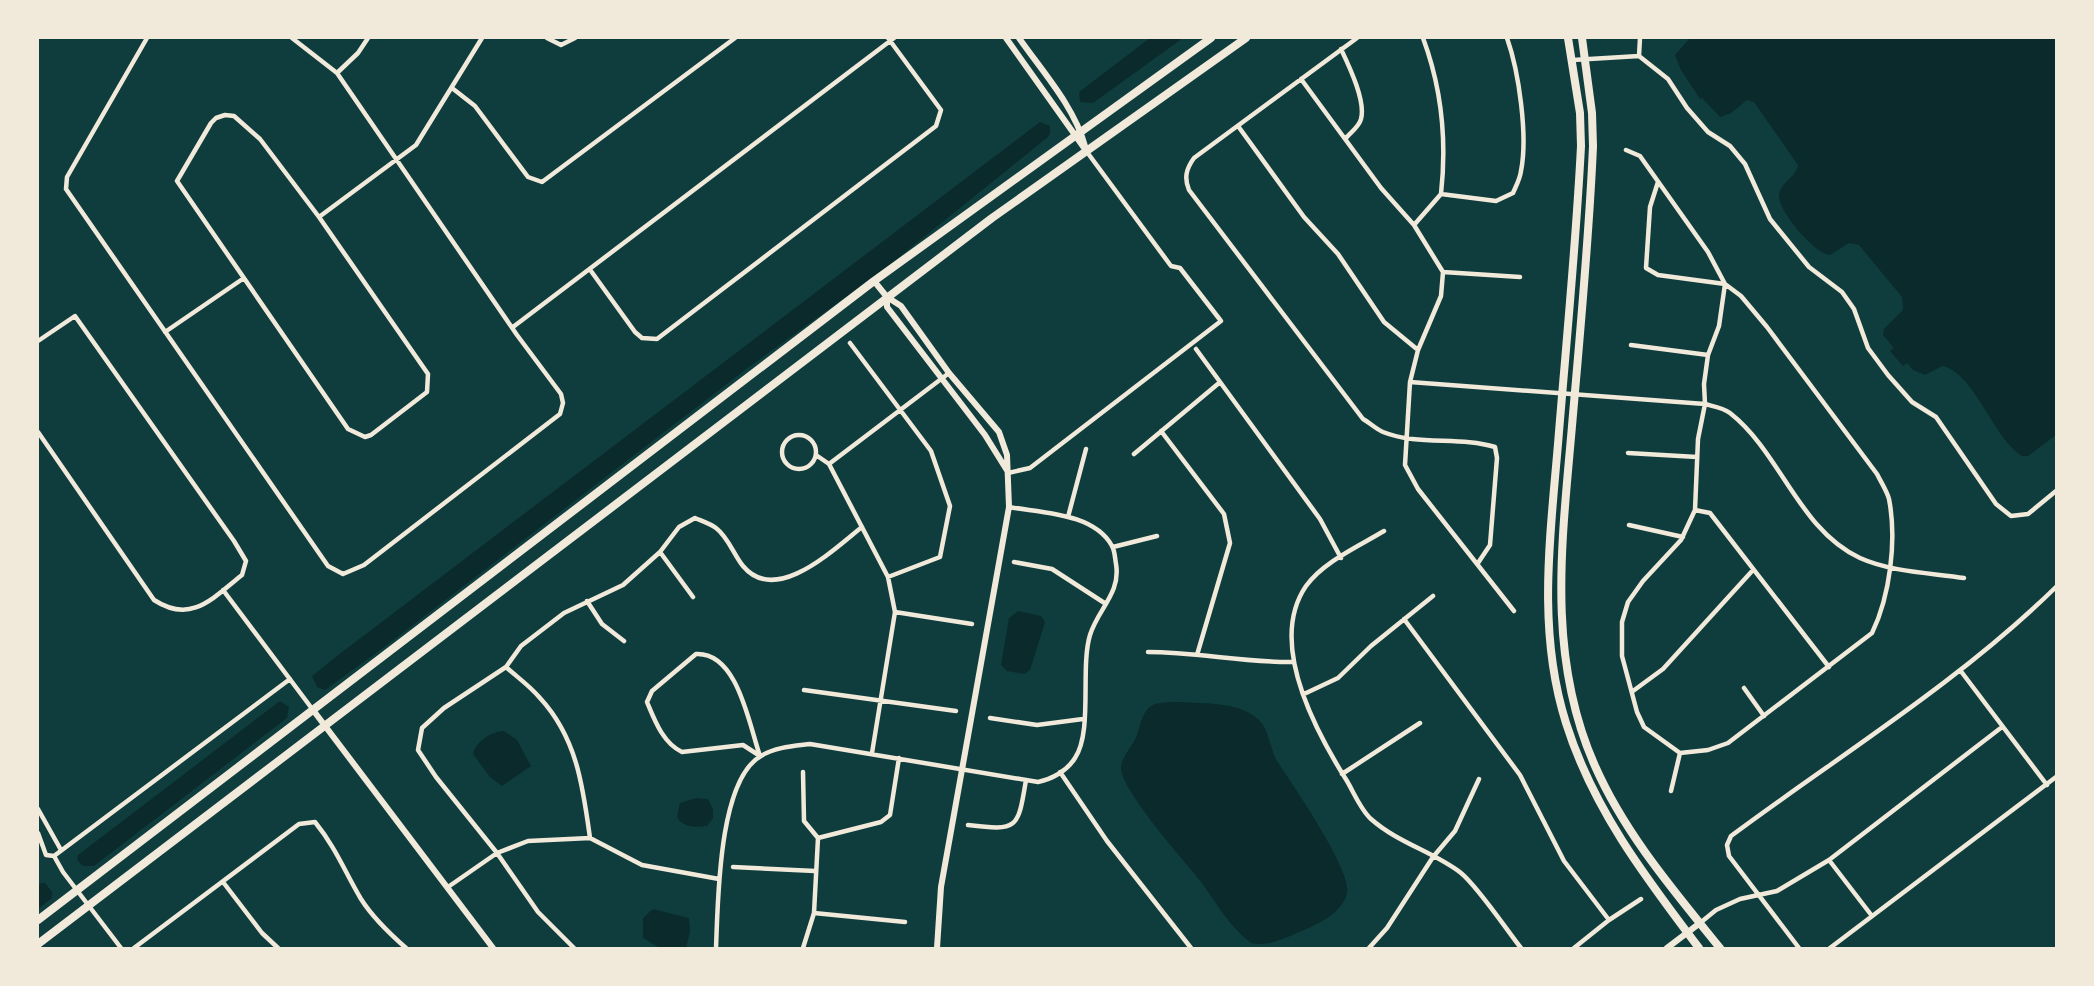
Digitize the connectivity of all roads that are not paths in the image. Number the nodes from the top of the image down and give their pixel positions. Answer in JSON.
{"nodes":[{"id":1,"x":147,"y":38,"type":"edge"},
{"id":2,"x":292,"y":38,"type":"edge"},
{"id":3,"x":368,"y":38,"type":"edge"},
{"id":4,"x":482,"y":38,"type":"edge"},
{"id":5,"x":547,"y":38,"type":"edge"},
{"id":6,"x":575,"y":38,"type":"edge"},
{"id":7,"x":735,"y":38,"type":"edge"},
{"id":8,"x":1006,"y":38,"type":"edge"},
{"id":9,"x":1019,"y":38,"type":"edge"},
{"id":10,"x":1211,"y":38,"type":"edge"},
{"id":11,"x":1246,"y":38,"type":"edge"},
{"id":12,"x":1357,"y":38,"type":"edge"},
{"id":13,"x":1423,"y":38,"type":"edge"},
{"id":14,"x":1507,"y":38,"type":"edge"},
{"id":15,"x":1568,"y":38,"type":"edge"},
{"id":16,"x":1582,"y":38,"type":"edge"},
{"id":17,"x":1640,"y":38,"type":"edge"},
{"id":18,"x":891,"y":39,"type":"edge"},
{"id":19,"x":1341,"y":49,"type":"junction"},
{"id":20,"x":1639,"y":56,"type":"junction"},
{"id":21,"x":1587,"y":59,"type":"junction"},
{"id":22,"x":1573,"y":60,"type":"junction"},
{"id":23,"x":337,"y":73,"type":"junction"},
{"id":24,"x":1301,"y":79,"type":"junction"},
{"id":25,"x":452,"y":88,"type":"junction"},
{"id":26,"x":1238,"y":126,"type":"junction"},
{"id":27,"x":1078,"y":133,"type":"junction"},
{"id":28,"x":1346,"y":138,"type":"junction"},
{"id":29,"x":1626,"y":150,"type":"dead end"},
{"id":30,"x":1087,"y":152,"type":"junction"},
{"id":31,"x":396,"y":159,"type":"junction"},
{"id":32,"x":1658,"y":182,"type":"junction"},
{"id":33,"x":1441,"y":194,"type":"junction"},
{"id":34,"x":319,"y":217,"type":"junction"},
{"id":35,"x":1414,"y":225,"type":"junction"},
{"id":36,"x":591,"y":271,"type":"junction"},
{"id":37,"x":1443,"y":272,"type":"junction"},
{"id":38,"x":1520,"y":277,"type":"dead end"},
{"id":39,"x":244,"y":278,"type":"junction"},
{"id":40,"x":874,"y":281,"type":"junction"},
{"id":41,"x":1725,"y":284,"type":"junction"},
{"id":42,"x":887,"y":297,"type":"junction"},
{"id":43,"x":513,"y":327,"type":"junction"},
{"id":44,"x":165,"y":332,"type":"junction"},
{"id":45,"x":38,"y":341,"type":"edge"},
{"id":46,"x":850,"y":343,"type":"dead end"},
{"id":47,"x":1631,"y":345,"type":"dead end"},
{"id":48,"x":1196,"y":349,"type":"dead end"},
{"id":49,"x":1418,"y":350,"type":"junction"},
{"id":50,"x":1708,"y":355,"type":"junction"},
{"id":51,"x":949,"y":373,"type":"junction"},
{"id":52,"x":940,"y":379,"type":"junction"},
{"id":53,"x":1410,"y":382,"type":"junction"},
{"id":54,"x":1219,"y":383,"type":"junction"},
{"id":55,"x":1562,"y":393,"type":"junction"},
{"id":56,"x":1575,"y":394,"type":"junction"},
{"id":57,"x":1704,"y":404,"type":"junction"},
{"id":58,"x":902,"y":410,"type":"junction"},
{"id":59,"x":38,"y":432,"type":"edge"},
{"id":60,"x":1161,"y":432,"type":"junction"},
{"id":61,"x":1406,"y":436,"type":"junction"},
{"id":62,"x":1086,"y":449,"type":"dead end"},
{"id":63,"x":1628,"y":453,"type":"dead end"},
{"id":64,"x":1134,"y":454,"type":"dead end"},
{"id":65,"x":816,"y":455,"type":"junction"},
{"id":66,"x":1697,"y":457,"type":"junction"},
{"id":67,"x":829,"y":464,"type":"junction"},
{"id":68,"x":1008,"y":473,"type":"junction"},
{"id":69,"x":2056,"y":491,"type":"edge"},
{"id":70,"x":1009,"y":507,"type":"junction"},
{"id":71,"x":1695,"y":510,"type":"junction"},
{"id":72,"x":1068,"y":517,"type":"junction"},
{"id":73,"x":1629,"y":525,"type":"dead end"},
{"id":74,"x":862,"y":527,"type":"junction"},
{"id":75,"x":1384,"y":531,"type":"dead end"},
{"id":76,"x":1157,"y":536,"type":"dead end"},
{"id":77,"x":1683,"y":537,"type":"junction"},
{"id":78,"x":1113,"y":547,"type":"junction"},
{"id":79,"x":660,"y":552,"type":"junction"},
{"id":80,"x":1341,"y":558,"type":"junction"},
{"id":81,"x":1014,"y":562,"type":"dead end"},
{"id":82,"x":1478,"y":563,"type":"junction"},
{"id":83,"x":1888,"y":566,"type":"junction"},
{"id":84,"x":1753,"y":570,"type":"junction"},
{"id":85,"x":888,"y":577,"type":"junction"},
{"id":86,"x":1964,"y":578,"type":"dead end"},
{"id":87,"x":2056,"y":586,"type":"edge"},
{"id":88,"x":223,"y":590,"type":"junction"},
{"id":89,"x":1433,"y":596,"type":"dead end"},
{"id":90,"x":693,"y":597,"type":"dead end"},
{"id":91,"x":587,"y":601,"type":"junction"},
{"id":92,"x":1106,"y":604,"type":"junction"},
{"id":93,"x":1514,"y":611,"type":"dead end"},
{"id":94,"x":895,"y":612,"type":"junction"},
{"id":95,"x":1404,"y":619,"type":"junction"},
{"id":96,"x":972,"y":624,"type":"dead end"},
{"id":97,"x":624,"y":641,"type":"dead end"},
{"id":98,"x":1148,"y":652,"type":"dead end"},
{"id":99,"x":1197,"y":655,"type":"junction"},
{"id":100,"x":1294,"y":662,"type":"junction"},
{"id":101,"x":506,"y":667,"type":"junction"},
{"id":102,"x":1829,"y":667,"type":"junction"},
{"id":103,"x":1960,"y":670,"type":"junction"},
{"id":104,"x":290,"y":679,"type":"junction"},
{"id":105,"x":1744,"y":688,"type":"dead end"},
{"id":106,"x":804,"y":690,"type":"dead end"},
{"id":107,"x":1633,"y":690,"type":"junction"},
{"id":108,"x":1305,"y":694,"type":"junction"},
{"id":109,"x":881,"y":701,"type":"junction"},
{"id":110,"x":313,"y":710,"type":"junction"},
{"id":111,"x":956,"y":711,"type":"dead end"},
{"id":112,"x":1764,"y":716,"type":"junction"},
{"id":113,"x":990,"y":718,"type":"dead end"},
{"id":114,"x":1083,"y":719,"type":"junction"},
{"id":115,"x":1420,"y":723,"type":"dead end"},
{"id":116,"x":324,"y":725,"type":"junction"},
{"id":117,"x":2002,"y":727,"type":"junction"},
{"id":118,"x":873,"y":753,"type":"junction"},
{"id":119,"x":1680,"y":753,"type":"junction"},
{"id":120,"x":760,"y":756,"type":"junction"},
{"id":121,"x":899,"y":758,"type":"junction"},
{"id":122,"x":963,"y":769,"type":"junction"},
{"id":123,"x":803,"y":772,"type":"dead end"},
{"id":124,"x":1060,"y":772,"type":"junction"},
{"id":125,"x":1342,"y":774,"type":"junction"},
{"id":126,"x":2056,"y":777,"type":"edge"},
{"id":127,"x":1479,"y":779,"type":"dead end"},
{"id":128,"x":1026,"y":780,"type":"junction"},
{"id":129,"x":2047,"y":785,"type":"junction"},
{"id":130,"x":1671,"y":791,"type":"dead end"},
{"id":131,"x":38,"y":809,"type":"edge"},
{"id":132,"x":969,"y":825,"type":"dead end"},
{"id":133,"x":38,"y":833,"type":"edge"},
{"id":134,"x":590,"y":838,"type":"junction"},
{"id":135,"x":818,"y":838,"type":"junction"},
{"id":136,"x":38,"y":841,"type":"edge"},
{"id":137,"x":61,"y":850,"type":"junction"},
{"id":138,"x":497,"y":853,"type":"junction"},
{"id":139,"x":54,"y":856,"type":"junction"},
{"id":140,"x":1433,"y":858,"type":"junction"},
{"id":141,"x":1829,"y":860,"type":"junction"},
{"id":142,"x":733,"y":867,"type":"dead end"},
{"id":143,"x":815,"y":871,"type":"junction"},
{"id":144,"x":719,"y":879,"type":"junction"},
{"id":145,"x":223,"y":882,"type":"junction"},
{"id":146,"x":448,"y":887,"type":"junction"},
{"id":147,"x":77,"y":890,"type":"junction"},
{"id":148,"x":1761,"y":896,"type":"junction"},
{"id":149,"x":1641,"y":899,"type":"dead end"},
{"id":150,"x":88,"y":906,"type":"junction"},
{"id":151,"x":814,"y":913,"type":"junction"},
{"id":152,"x":1872,"y":916,"type":"junction"},
{"id":153,"x":38,"y":920,"type":"edge"},
{"id":154,"x":1609,"y":920,"type":"junction"},
{"id":155,"x":905,"y":922,"type":"dead end"},
{"id":156,"x":1700,"y":923,"type":"junction"},
{"id":157,"x":1687,"y":933,"type":"junction"},
{"id":158,"x":38,"y":944,"type":"edge"},
{"id":159,"x":121,"y":948,"type":"edge"},
{"id":160,"x":134,"y":948,"type":"edge"},
{"id":161,"x":278,"y":948,"type":"edge"},
{"id":162,"x":406,"y":948,"type":"edge"},
{"id":163,"x":493,"y":948,"type":"edge"},
{"id":164,"x":574,"y":948,"type":"edge"},
{"id":165,"x":716,"y":948,"type":"edge"},
{"id":166,"x":803,"y":948,"type":"edge"},
{"id":167,"x":937,"y":948,"type":"edge"},
{"id":168,"x":1191,"y":948,"type":"edge"},
{"id":169,"x":1369,"y":948,"type":"edge"},
{"id":170,"x":1521,"y":948,"type":"edge"},
{"id":171,"x":1574,"y":948,"type":"edge"},
{"id":172,"x":1667,"y":948,"type":"edge"},
{"id":173,"x":1699,"y":948,"type":"edge"},
{"id":174,"x":1720,"y":948,"type":"edge"},
{"id":175,"x":1799,"y":948,"type":"edge"},
{"id":176,"x":1830,"y":948,"type":"edge"}],
"edges":[{"from":1,"to":44,"type":"street"},
{"from":2,"to":23,"type":"street"},
{"from":3,"to":23,"type":"street"},
{"from":4,"to":25,"type":"street"},
{"from":5,"to":6,"type":"street"},
{"from":7,"to":25,"type":"street"},
{"from":8,"to":27,"type":"street"},
{"from":9,"to":27,"type":"street"},
{"from":10,"to":27,"type":"main road"},
{"from":11,"to":30,"type":"main road"},
{"from":12,"to":19,"type":"street"},
{"from":13,"to":33,"type":"street"},
{"from":14,"to":33,"type":"street"},
{"from":15,"to":22,"type":"main road"},
{"from":16,"to":21,"type":"main road"},
{"from":17,"to":20,"type":"street"},
{"from":18,"to":36,"type":"street"},
{"from":18,"to":36,"type":"street"},
{"from":19,"to":24,"type":"street"},
{"from":19,"to":28,"type":"street"},
{"from":20,"to":21,"type":"street"},
{"from":20,"to":69,"type":"street"},
{"from":21,"to":22,"type":"street"},
{"from":21,"to":56,"type":"main road"},
{"from":22,"to":55,"type":"main road"},
{"from":23,"to":31,"type":"street"},
{"from":24,"to":26,"type":"street"},
{"from":24,"to":28,"type":"street"},
{"from":25,"to":31,"type":"street"},
{"from":26,"to":49,"type":"street"},
{"from":26,"to":61,"type":"street"},
{"from":27,"to":30,"type":"street"},
{"from":27,"to":40,"type":"main road"},
{"from":28,"to":35,"type":"street"},
{"from":29,"to":32,"type":"street"},
{"from":30,"to":42,"type":"main road"},
{"from":30,"to":68,"type":"street"},
{"from":31,"to":34,"type":"street"},
{"from":31,"to":43,"type":"street"},
{"from":32,"to":41,"type":"street"},
{"from":32,"to":41,"type":"street"},
{"from":33,"to":35,"type":"street"},
{"from":34,"to":39,"type":"street"},
{"from":34,"to":39,"type":"street"},
{"from":35,"to":37,"type":"street"},
{"from":36,"to":43,"type":"street"},
{"from":37,"to":38,"type":"street"},
{"from":37,"to":49,"type":"street"},
{"from":39,"to":44,"type":"street"},
{"from":40,"to":42,"type":"street"},
{"from":40,"to":110,"type":"main road"},
{"from":41,"to":50,"type":"street"},
{"from":41,"to":83,"type":"street"},
{"from":42,"to":51,"type":"street"},
{"from":42,"to":52,"type":"street"},
{"from":42,"to":116,"type":"main road"},
{"from":43,"to":44,"type":"street"},
{"from":45,"to":88,"type":"street"},
{"from":46,"to":58,"type":"street"},
{"from":47,"to":50,"type":"street"},
{"from":48,"to":54,"type":"street"},
{"from":49,"to":53,"type":"street"},
{"from":50,"to":57,"type":"street"},
{"from":51,"to":52,"type":"street"},
{"from":51,"to":68,"type":"street"},
{"from":52,"to":58,"type":"street"},
{"from":52,"to":68,"type":"street"},
{"from":53,"to":55,"type":"street"},
{"from":53,"to":61,"type":"street"},
{"from":54,"to":60,"type":"street"},
{"from":54,"to":80,"type":"street"},
{"from":55,"to":56,"type":"street"},
{"from":55,"to":157,"type":"main road"},
{"from":56,"to":57,"type":"street"},
{"from":56,"to":156,"type":"main road"},
{"from":57,"to":66,"type":"street"},
{"from":57,"to":83,"type":"street"},
{"from":58,"to":67,"type":"street"},
{"from":58,"to":85,"type":"street"},
{"from":59,"to":88,"type":"street"},
{"from":60,"to":64,"type":"street"},
{"from":60,"to":99,"type":"street"},
{"from":61,"to":82,"type":"street"},
{"from":61,"to":82,"type":"street"},
{"from":62,"to":72,"type":"street"},
{"from":63,"to":66,"type":"street"},
{"from":65,"to":65,"type":"street"},
{"from":65,"to":67,"type":"street"},
{"from":66,"to":71,"type":"street"},
{"from":67,"to":74,"type":"street"},
{"from":68,"to":70,"type":"street"},
{"from":70,"to":72,"type":"street"},
{"from":70,"to":122,"type":"street"},
{"from":71,"to":77,"type":"street"},
{"from":71,"to":84,"type":"street"},
{"from":72,"to":78,"type":"street"},
{"from":73,"to":77,"type":"street"},
{"from":74,"to":79,"type":"street"},
{"from":74,"to":85,"type":"street"},
{"from":75,"to":80,"type":"street"},
{"from":76,"to":78,"type":"street"},
{"from":77,"to":107,"type":"street"},
{"from":78,"to":92,"type":"street"},
{"from":79,"to":90,"type":"street"},
{"from":79,"to":91,"type":"street"},
{"from":80,"to":100,"type":"street"},
{"from":81,"to":92,"type":"street"},
{"from":82,"to":93,"type":"street"},
{"from":83,"to":86,"type":"street"},
{"from":83,"to":102,"type":"street"},
{"from":84,"to":102,"type":"street"},
{"from":84,"to":107,"type":"street"},
{"from":85,"to":94,"type":"street"},
{"from":87,"to":103,"type":"street"},
{"from":88,"to":104,"type":"street"},
{"from":89,"to":95,"type":"street"},
{"from":91,"to":97,"type":"street"},
{"from":91,"to":101,"type":"street"},
{"from":92,"to":114,"type":"street"},
{"from":94,"to":96,"type":"street"},
{"from":94,"to":109,"type":"street"},
{"from":95,"to":108,"type":"street"},
{"from":95,"to":154,"type":"street"},
{"from":98,"to":99,"type":"street"},
{"from":99,"to":100,"type":"street"},
{"from":100,"to":108,"type":"street"},
{"from":101,"to":134,"type":"street"},
{"from":101,"to":138,"type":"street"},
{"from":102,"to":112,"type":"street"},
{"from":103,"to":117,"type":"street"},
{"from":103,"to":148,"type":"street"},
{"from":104,"to":110,"type":"street"},
{"from":104,"to":137,"type":"street"},
{"from":105,"to":112,"type":"street"},
{"from":106,"to":109,"type":"street"},
{"from":107,"to":119,"type":"street"},
{"from":108,"to":125,"type":"street"},
{"from":109,"to":111,"type":"street"},
{"from":109,"to":118,"type":"street"},
{"from":110,"to":116,"type":"street"},
{"from":110,"to":147,"type":"main road"},
{"from":112,"to":119,"type":"street"},
{"from":113,"to":114,"type":"street"},
{"from":114,"to":124,"type":"street"},
{"from":115,"to":125,"type":"street"},
{"from":116,"to":146,"type":"street"},
{"from":116,"to":150,"type":"main road"},
{"from":117,"to":129,"type":"street"},
{"from":117,"to":141,"type":"street"},
{"from":118,"to":120,"type":"street"},
{"from":118,"to":121,"type":"street"},
{"from":119,"to":130,"type":"street"},
{"from":120,"to":120,"type":"street"},
{"from":120,"to":144,"type":"street"},
{"from":121,"to":122,"type":"street"},
{"from":121,"to":135,"type":"street"},
{"from":122,"to":128,"type":"street"},
{"from":122,"to":167,"type":"street"},
{"from":123,"to":135,"type":"street"},
{"from":124,"to":128,"type":"street"},
{"from":124,"to":168,"type":"street"},
{"from":125,"to":140,"type":"street"},
{"from":126,"to":129,"type":"street"},
{"from":127,"to":140,"type":"street"},
{"from":128,"to":132,"type":"street"},
{"from":129,"to":152,"type":"street"},
{"from":131,"to":137,"type":"street"},
{"from":133,"to":136,"type":"street"},
{"from":134,"to":138,"type":"street"},
{"from":134,"to":144,"type":"street"},
{"from":135,"to":143,"type":"street"},
{"from":136,"to":139,"type":"street"},
{"from":137,"to":139,"type":"street"},
{"from":138,"to":146,"type":"street"},
{"from":138,"to":164,"type":"street"},
{"from":139,"to":147,"type":"street"},
{"from":140,"to":169,"type":"street"},
{"from":140,"to":170,"type":"street"},
{"from":141,"to":148,"type":"street"},
{"from":141,"to":152,"type":"street"},
{"from":142,"to":143,"type":"street"},
{"from":143,"to":151,"type":"street"},
{"from":144,"to":165,"type":"street"},
{"from":145,"to":160,"type":"street"},
{"from":145,"to":161,"type":"street"},
{"from":145,"to":162,"type":"street"},
{"from":146,"to":163,"type":"street"},
{"from":147,"to":150,"type":"street"},
{"from":147,"to":153,"type":"main road"},
{"from":148,"to":156,"type":"street"},
{"from":148,"to":175,"type":"street"},
{"from":149,"to":154,"type":"street"},
{"from":150,"to":158,"type":"main road"},
{"from":150,"to":159,"type":"street"},
{"from":151,"to":155,"type":"street"},
{"from":151,"to":166,"type":"street"},
{"from":152,"to":176,"type":"street"},
{"from":154,"to":171,"type":"street"},
{"from":156,"to":157,"type":"street"},
{"from":156,"to":174,"type":"main road"},
{"from":157,"to":172,"type":"street"},
{"from":157,"to":173,"type":"main road"}]}
